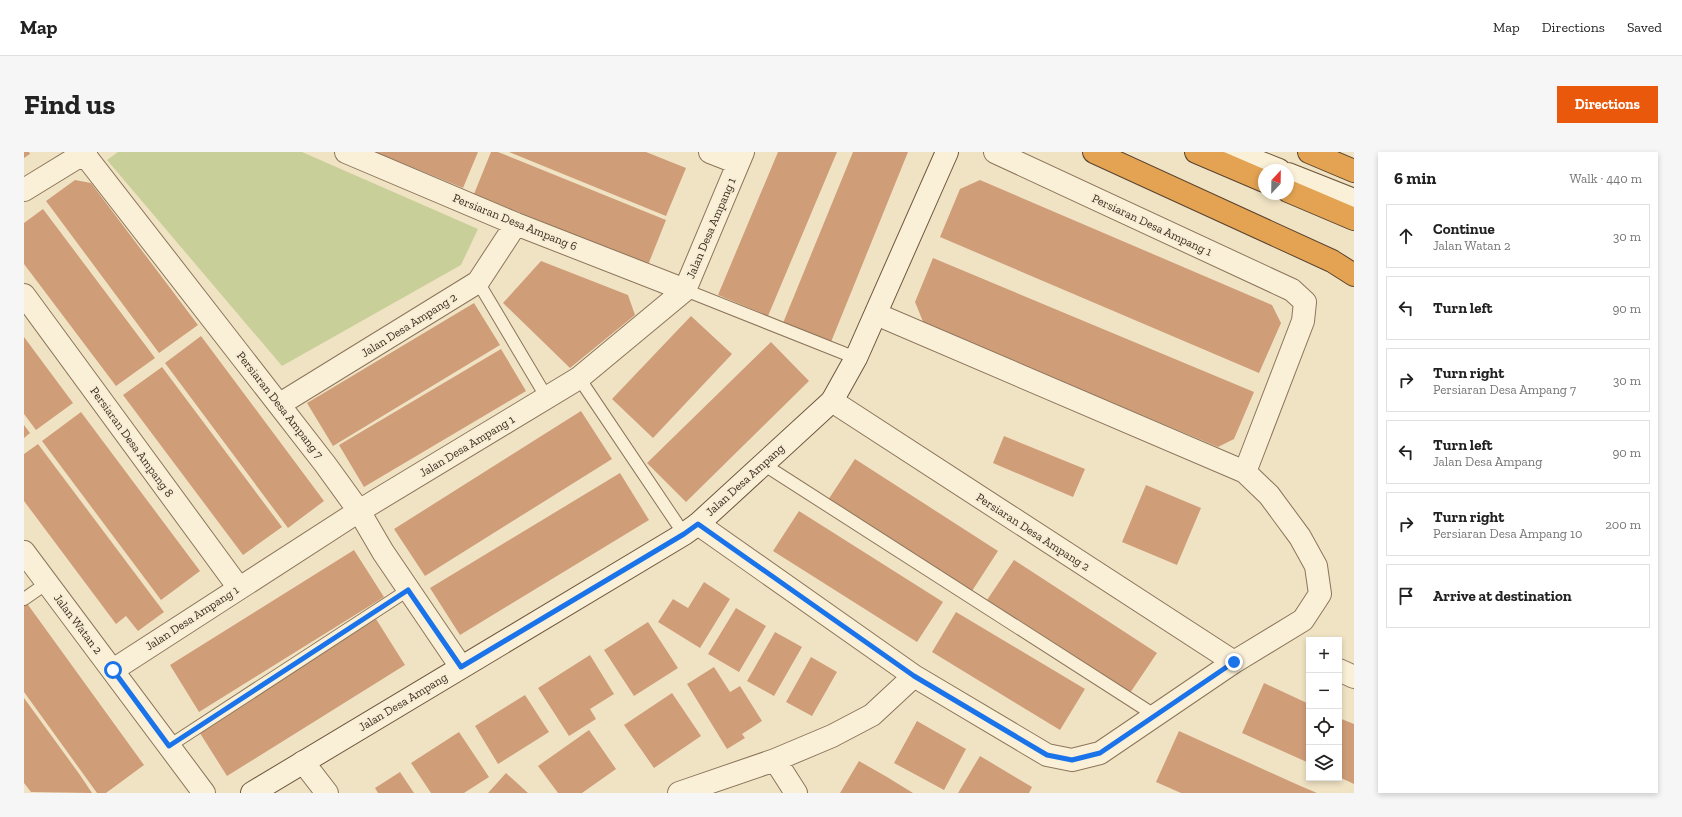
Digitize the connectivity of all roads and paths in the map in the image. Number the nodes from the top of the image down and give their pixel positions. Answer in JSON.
{"nodes":[{"id":1,"x":346,"y":152,"type":"edge"},
{"id":2,"x":710,"y":152,"type":"edge"},
{"id":3,"x":947,"y":152,"type":"edge"},
{"id":4,"x":995,"y":152,"type":"edge"},
{"id":5,"x":1094,"y":152,"type":"edge"},
{"id":6,"x":1196,"y":152,"type":"edge"},
{"id":7,"x":1234,"y":152,"type":"edge"},
{"id":8,"x":1309,"y":152,"type":"edge"},
{"id":9,"x":1319,"y":152,"type":"edge"},
{"id":10,"x":85,"y":153,"type":"edge"},
{"id":11,"x":740,"y":158,"type":"edge"},
{"id":12,"x":1264,"y":164,"type":"edge"},
{"id":13,"x":1354,"y":166,"type":"edge"},
{"id":14,"x":1354,"y":171,"type":"edge"},
{"id":15,"x":1294,"y":176,"type":"edge"},
{"id":16,"x":1258,"y":178,"type":"edge"},
{"id":17,"x":24,"y":190,"type":"edge"},
{"id":18,"x":1294,"y":194,"type":"edge"},
{"id":19,"x":1354,"y":200,"type":"edge"},
{"id":20,"x":1354,"y":219,"type":"edge"},
{"id":21,"x":516,"y":224,"type":"junction"},
{"id":22,"x":1354,"y":275,"type":"edge"},
{"id":23,"x":478,"y":282,"type":"junction"},
{"id":24,"x":685,"y":290,"type":"junction"},
{"id":25,"x":24,"y":295,"type":"edge"},
{"id":26,"x":876,"y":314,"type":"junction"},
{"id":27,"x":856,"y":358,"type":"junction"},
{"id":28,"x":579,"y":378,"type":"junction"},
{"id":29,"x":547,"y":398,"type":"junction"},
{"id":30,"x":832,"y":401,"type":"junction"},
{"id":31,"x":280,"y":404,"type":"junction"},
{"id":32,"x":762,"y":464,"type":"junction"},
{"id":33,"x":1245,"y":472,"type":"junction"},
{"id":34,"x":359,"y":511,"type":"junction"},
{"id":35,"x":691,"y":529,"type":"junction"},
{"id":36,"x":24,"y":552,"type":"edge"},
{"id":37,"x":47,"y":583,"type":"junction"},
{"id":38,"x":239,"y":588,"type":"junction"},
{"id":39,"x":408,"y":590,"type":"junction"},
{"id":40,"x":24,"y":599,"type":"edge"},
{"id":41,"x":1234,"y":662,"type":"junction"},
{"id":42,"x":461,"y":667,"type":"junction"},
{"id":43,"x":113,"y":670,"type":"junction"},
{"id":44,"x":1342,"y":671,"type":"edge"},
{"id":45,"x":914,"y":676,"type":"junction"},
{"id":46,"x":1354,"y":677,"type":"edge"},
{"id":47,"x":1156,"y":716,"type":"junction"},
{"id":48,"x":169,"y":746,"type":"junction"},
{"id":49,"x":775,"y":760,"type":"junction"},
{"id":50,"x":303,"y":762,"type":"junction"},
{"id":51,"x":204,"y":793,"type":"edge"},
{"id":52,"x":252,"y":793,"type":"edge"},
{"id":53,"x":327,"y":793,"type":"edge"},
{"id":54,"x":679,"y":793,"type":"edge"},
{"id":55,"x":796,"y":793,"type":"edge"}],
"edges":[{"from":1,"to":21,"type":"street","name":"Persiaran Desa Ampang 6"},
{"from":2,"to":11,"type":"street"},
{"from":3,"to":26,"type":"street","name":"Jalan Desa Ampang"},
{"from":4,"to":33,"type":"street","name":"Persiaran Desa Ampang 1"},
{"from":5,"to":22,"type":"highway"},
{"from":6,"to":16,"type":"highway"},
{"from":7,"to":12,"type":"street"},
{"from":8,"to":14,"type":"highway"},
{"from":9,"to":13,"type":"street"},
{"from":10,"to":17,"type":"street"},
{"from":10,"to":31,"type":"street","name":"Persiaran Desa Ampang 7"},
{"from":11,"to":24,"type":"street","name":"Jalan Desa Ampang 1"},
{"from":15,"to":19,"type":"street"},
{"from":18,"to":20,"type":"highway"},
{"from":21,"to":23,"type":"street","name":"Jalan Desa Ampang 2"},
{"from":21,"to":24,"type":"street","name":"Persiaran Desa Ampang 6"},
{"from":23,"to":29,"type":"lane"},
{"from":23,"to":31,"type":"street","name":"Jalan Desa Ampang 2"},
{"from":24,"to":27,"type":"lane"},
{"from":24,"to":28,"type":"street","name":"Jalan Desa Ampang 1"},
{"from":25,"to":38,"type":"street","name":"Persiaran Desa Ampang 8"},
{"from":26,"to":27,"type":"street","name":"Jalan Desa Ampang"},
{"from":26,"to":33,"type":"street"},
{"from":27,"to":30,"type":"street","name":"Jalan Desa Ampang"},
{"from":28,"to":29,"type":"street","name":"Jalan Desa Ampang 1"},
{"from":28,"to":35,"type":"lane"},
{"from":29,"to":34,"type":"street","name":"Jalan Desa Ampang 1"},
{"from":30,"to":32,"type":"street","name":"Jalan Desa Ampang"},
{"from":30,"to":41,"type":"street","name":"Persiaran Desa Ampang 2"},
{"from":31,"to":34,"type":"street","name":"Persiaran Desa Ampang 7"},
{"from":32,"to":35,"type":"street","name":"Jalan Desa Ampang"},
{"from":32,"to":47,"type":"lane"},
{"from":33,"to":41,"type":"street"},
{"from":34,"to":38,"type":"street","name":"Jalan Desa Ampang 1"},
{"from":34,"to":39,"type":"street","name":"Persiaran Desa Ampang 7"},
{"from":35,"to":42,"type":"street","name":"Jalan Desa Ampang"},
{"from":35,"to":45,"type":"street"},
{"from":36,"to":37,"type":"street","name":"Jalan Watan 2"},
{"from":37,"to":40,"type":"lane"},
{"from":37,"to":43,"type":"street","name":"Jalan Watan 2"},
{"from":38,"to":43,"type":"street","name":"Jalan Desa Ampang 1"},
{"from":39,"to":42,"type":"street","name":"Persiaran Desa Ampang 7"},
{"from":39,"to":48,"type":"lane"},
{"from":41,"to":47,"type":"street"},
{"from":42,"to":50,"type":"street","name":"Jalan Desa Ampang"},
{"from":43,"to":48,"type":"street","name":"Jalan Watan 2"},
{"from":44,"to":46,"type":"street"},
{"from":45,"to":47,"type":"street"},
{"from":45,"to":49,"type":"street"},
{"from":48,"to":51,"type":"street","name":"Jalan Watan 2"},
{"from":49,"to":54,"type":"street"},
{"from":49,"to":55,"type":"street"},
{"from":50,"to":52,"type":"street","name":"Jalan Desa Ampang"},
{"from":50,"to":53,"type":"street"}]}
